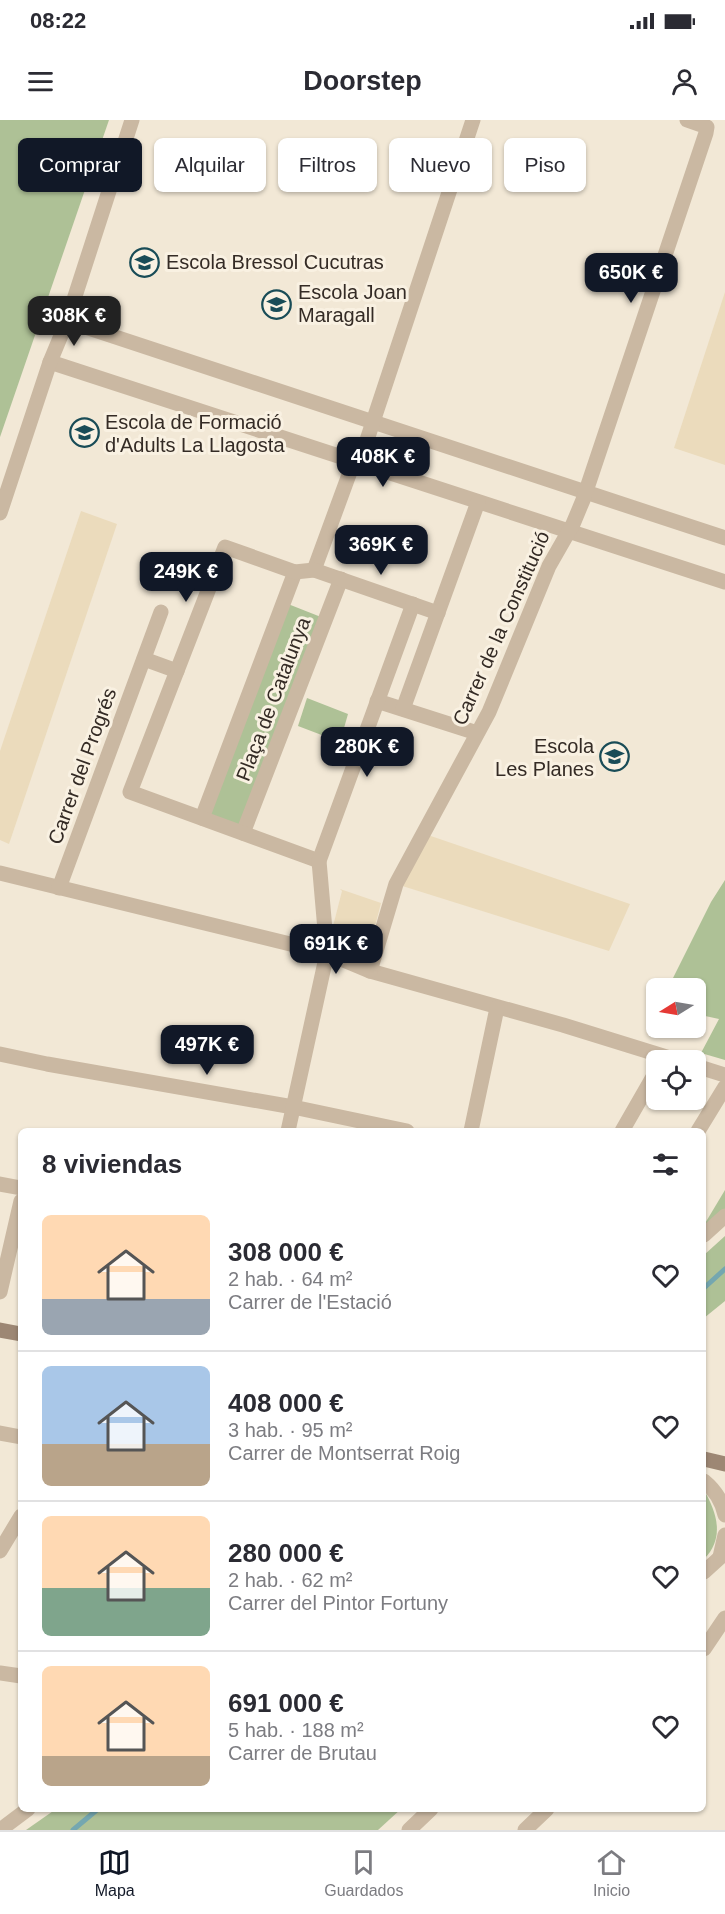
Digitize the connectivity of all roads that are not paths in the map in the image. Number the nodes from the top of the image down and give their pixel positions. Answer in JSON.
{"nodes":[{"id":1,"x":132,"y":120,"type":"edge"},
{"id":2,"x":473,"y":120,"type":"edge"},
{"id":3,"x":687,"y":120,"type":"edge"},
{"id":4,"x":67,"y":321,"type":"junction"},
{"id":5,"x":51,"y":362,"type":"junction"},
{"id":6,"x":374,"y":422,"type":"junction"},
{"id":7,"x":354,"y":461,"type":"junction"},
{"id":8,"x":585,"y":491,"type":"junction"},
{"id":9,"x":478,"y":502,"type":"junction"},
{"id":10,"x":0,"y":513,"type":"edge"},
{"id":11,"x":569,"y":531,"type":"junction"},
{"id":12,"x":725,"y":538,"type":"edge"},
{"id":13,"x":314,"y":570,"type":"junction"},
{"id":14,"x":295,"y":572,"type":"junction"},
{"id":15,"x":341,"y":579,"type":"junction"},
{"id":16,"x":725,"y":582,"type":"edge"},
{"id":17,"x":413,"y":604,"type":"junction"},
{"id":18,"x":161,"y":612,"type":"dead end"},
{"id":19,"x":438,"y":613,"type":"junction"},
{"id":20,"x":144,"y":659,"type":"junction"},
{"id":21,"x":177,"y":671,"type":"junction"},
{"id":22,"x":377,"y":701,"type":"junction"},
{"id":23,"x":403,"y":709,"type":"junction"},
{"id":24,"x":477,"y":733,"type":"junction"},
{"id":25,"x":202,"y":818,"type":"junction"},
{"id":26,"x":243,"y":833,"type":"junction"},
{"id":27,"x":319,"y":861,"type":"junction"},
{"id":28,"x":0,"y":873,"type":"edge"},
{"id":29,"x":59,"y":888,"type":"junction"},
{"id":30,"x":327,"y":953,"type":"junction"},
{"id":31,"x":370,"y":971,"type":"junction"},
{"id":32,"x":497,"y":1008,"type":"junction"},
{"id":33,"x":0,"y":1054,"type":"edge"},
{"id":34,"x":646,"y":1055,"type":"edge"},
{"id":35,"x":706,"y":1069,"type":"edge"},
{"id":36,"x":725,"y":1075,"type":"edge"},
{"id":37,"x":725,"y":1087,"type":"edge"},
{"id":38,"x":646,"y":1092,"type":"edge"},
{"id":39,"x":293,"y":1107,"type":"junction"},
{"id":40,"x":289,"y":1128,"type":"edge"},
{"id":41,"x":393,"y":1128,"type":"edge"},
{"id":42,"x":472,"y":1128,"type":"edge"},
{"id":43,"x":624,"y":1128,"type":"edge"},
{"id":44,"x":700,"y":1128,"type":"edge"},
{"id":45,"x":0,"y":1184,"type":"edge"},
{"id":46,"x":18,"y":1187,"type":"edge"},
{"id":47,"x":18,"y":1214,"type":"edge"},
{"id":48,"x":725,"y":1216,"type":"edge"},
{"id":49,"x":706,"y":1233,"type":"edge"},
{"id":50,"x":0,"y":1292,"type":"edge"},
{"id":51,"x":0,"y":1330,"type":"edge"},
{"id":52,"x":18,"y":1333,"type":"edge"},
{"id":53,"x":0,"y":1433,"type":"edge"},
{"id":54,"x":18,"y":1436,"type":"edge"},
{"id":55,"x":706,"y":1459,"type":"edge"},
{"id":56,"x":725,"y":1464,"type":"edge"},
{"id":57,"x":706,"y":1483,"type":"edge"},
{"id":58,"x":725,"y":1515,"type":"edge"},
{"id":59,"x":18,"y":1521,"type":"edge"},
{"id":60,"x":725,"y":1535,"type":"edge"},
{"id":61,"x":0,"y":1551,"type":"edge"},
{"id":62,"x":723,"y":1555,"type":"edge"},
{"id":63,"x":706,"y":1570,"type":"edge"},
{"id":64,"x":725,"y":1618,"type":"edge"},
{"id":65,"x":706,"y":1646,"type":"edge"},
{"id":66,"x":0,"y":1672,"type":"edge"},
{"id":67,"x":18,"y":1675,"type":"edge"},
{"id":68,"x":24,"y":1812,"type":"edge"},
{"id":69,"x":428,"y":1812,"type":"edge"},
{"id":70,"x":544,"y":1812,"type":"edge"},
{"id":71,"x":0,"y":1830,"type":"edge"},
{"id":72,"x":409,"y":1830,"type":"edge"},
{"id":73,"x":525,"y":1830,"type":"edge"}],
"edges":[{"from":1,"to":4,"type":"street"},
{"from":2,"to":6,"type":"street"},
{"from":3,"to":8,"type":"street","name":"Carrer de la Constitució"},
{"from":4,"to":5,"type":"street"},
{"from":4,"to":6,"type":"street"},
{"from":5,"to":7,"type":"street"},
{"from":5,"to":10,"type":"street"},
{"from":6,"to":7,"type":"street"},
{"from":6,"to":8,"type":"street"},
{"from":7,"to":9,"type":"street"},
{"from":7,"to":13,"type":"street"},
{"from":8,"to":11,"type":"street","name":"Carrer de la Constitució"},
{"from":8,"to":12,"type":"street"},
{"from":9,"to":11,"type":"street"},
{"from":9,"to":19,"type":"street"},
{"from":11,"to":16,"type":"street"},
{"from":11,"to":24,"type":"street","name":"Carrer de la Constitució"},
{"from":13,"to":14,"type":"street"},
{"from":13,"to":15,"type":"street"},
{"from":14,"to":21,"type":"street"},
{"from":14,"to":25,"type":"street","name":"Plaça de Catalunya"},
{"from":15,"to":17,"type":"street"},
{"from":15,"to":26,"type":"street","name":"Plaça de Catalunya"},
{"from":17,"to":19,"type":"street"},
{"from":17,"to":22,"type":"street"},
{"from":18,"to":20,"type":"street","name":"Carrer del Progrés"},
{"from":19,"to":23,"type":"street"},
{"from":20,"to":21,"type":"street"},
{"from":20,"to":29,"type":"street","name":"Carrer del Progrés"},
{"from":21,"to":25,"type":"street"},
{"from":22,"to":23,"type":"street"},
{"from":22,"to":27,"type":"street"},
{"from":23,"to":24,"type":"street"},
{"from":24,"to":31,"type":"street","name":"Carrer de la Constitució"},
{"from":25,"to":26,"type":"street"},
{"from":26,"to":27,"type":"street"},
{"from":27,"to":30,"type":"street"},
{"from":28,"to":29,"type":"street"},
{"from":29,"to":30,"type":"street"},
{"from":30,"to":31,"type":"street"},
{"from":30,"to":39,"type":"street"},
{"from":31,"to":32,"type":"street"},
{"from":32,"to":34,"type":"street"},
{"from":32,"to":42,"type":"street"},
{"from":33,"to":39,"type":"street"},
{"from":35,"to":36,"type":"street"},
{"from":37,"to":44,"type":"street"},
{"from":38,"to":43,"type":"street"},
{"from":39,"to":40,"type":"street"},
{"from":39,"to":41,"type":"street"},
{"from":45,"to":46,"type":"street"},
{"from":47,"to":50,"type":"street"},
{"from":48,"to":49,"type":"street"},
{"from":51,"to":52,"type":"main road"},
{"from":53,"to":54,"type":"street"},
{"from":55,"to":56,"type":"main road"},
{"from":57,"to":58,"type":"street"},
{"from":59,"to":61,"type":"street"},
{"from":60,"to":62,"type":"street"},
{"from":62,"to":63,"type":"street"},
{"from":64,"to":65,"type":"street"},
{"from":66,"to":67,"type":"street"},
{"from":68,"to":71,"type":"street"},
{"from":69,"to":72,"type":"street"},
{"from":70,"to":73,"type":"street"}]}
